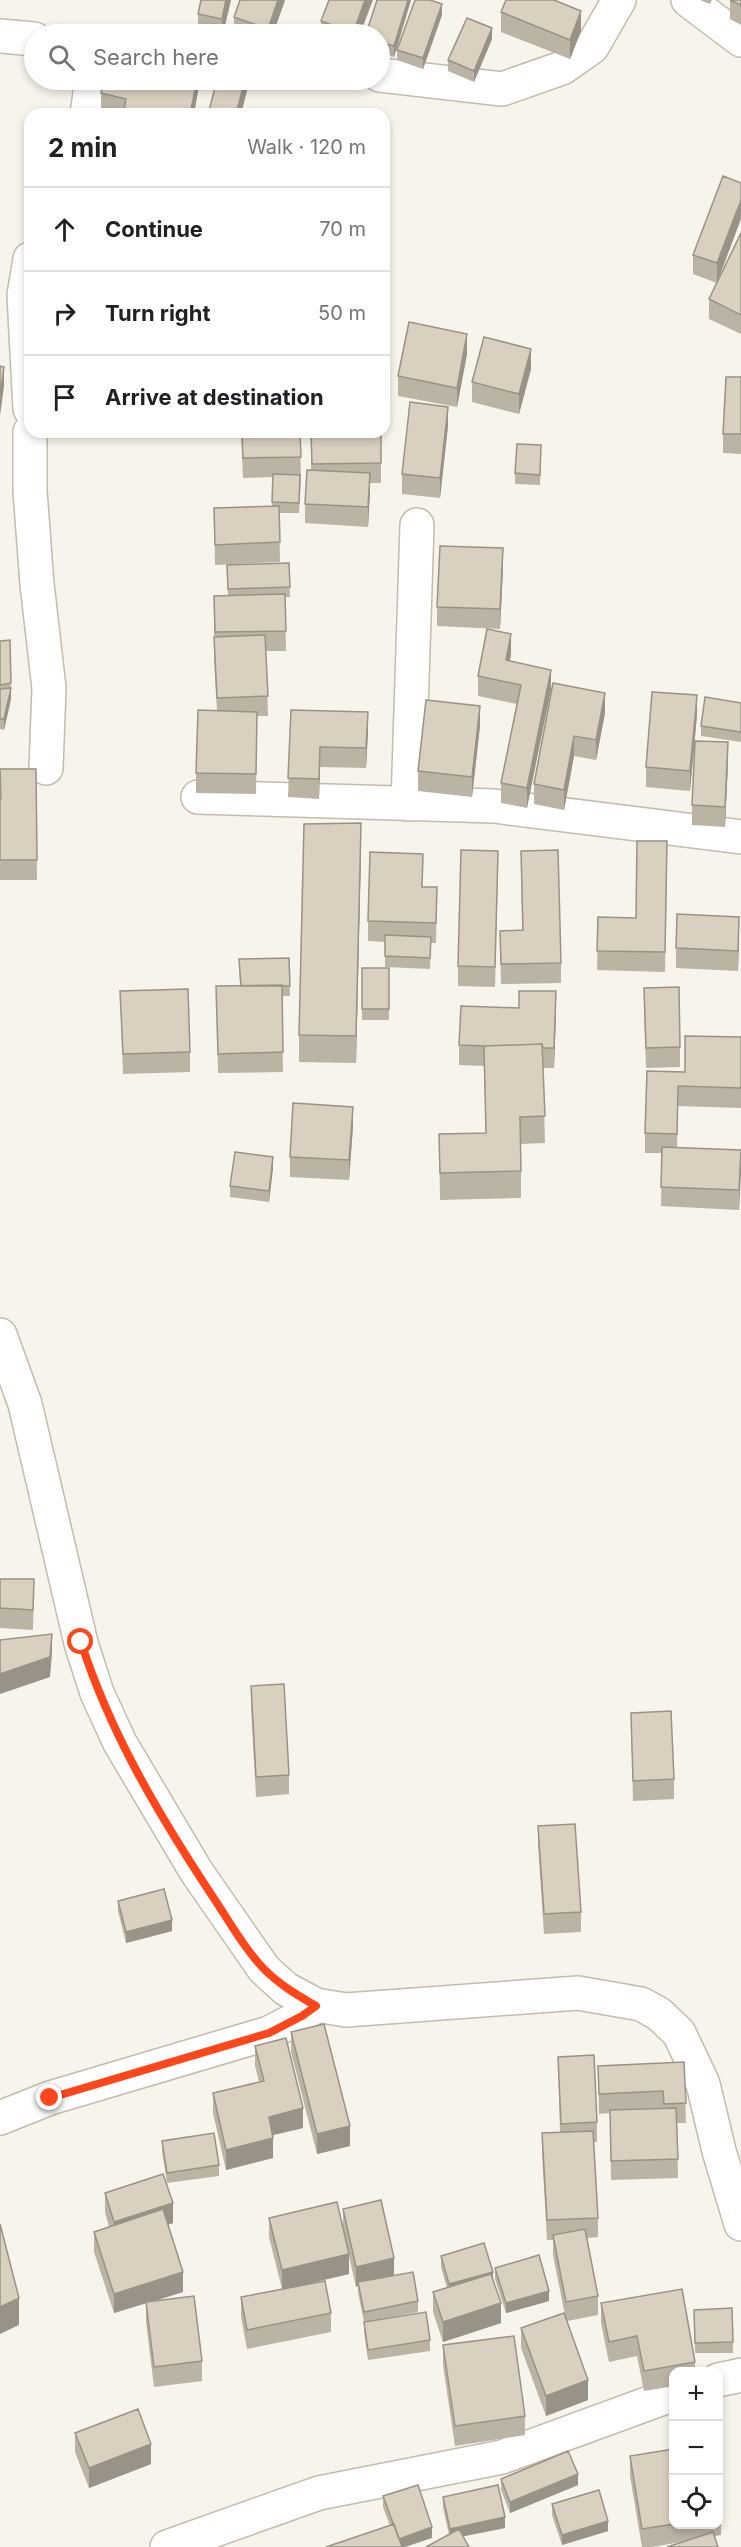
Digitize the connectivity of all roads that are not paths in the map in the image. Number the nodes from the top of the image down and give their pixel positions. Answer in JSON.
{"nodes":[{"id":1,"x":619,"y":0,"type":"edge"},
{"id":2,"x":688,"y":0,"type":"edge"},
{"id":3,"x":0,"y":36,"type":"edge"},
{"id":4,"x":24,"y":38,"type":"edge"},
{"id":5,"x":741,"y":40,"type":"edge"},
{"id":6,"x":390,"y":76,"type":"edge"},
{"id":7,"x":91,"y":90,"type":"edge"},
{"id":8,"x":88,"y":108,"type":"edge"},
{"id":9,"x":30,"y":438,"type":"edge"},
{"id":10,"x":417,"y":525,"type":"dead end"},
{"id":11,"x":46,"y":768,"type":"dead end"},
{"id":12,"x":198,"y":797,"type":"dead end"},
{"id":13,"x":408,"y":804,"type":"junction"},
{"id":14,"x":741,"y":837,"type":"edge"},
{"id":15,"x":0,"y":1335,"type":"edge"},
{"id":16,"x":316,"y":2006,"type":"junction"},
{"id":17,"x":0,"y":2118,"type":"edge"},
{"id":18,"x":741,"y":2224,"type":"edge"},
{"id":19,"x":741,"y":2375,"type":"edge"},
{"id":20,"x":723,"y":2379,"type":"edge"},
{"id":21,"x":669,"y":2396,"type":"edge"},
{"id":22,"x":167,"y":2547,"type":"edge"}],
"edges":[{"from":1,"to":6,"type":"street"},
{"from":2,"to":5,"type":"street"},
{"from":3,"to":4,"type":"street"},
{"from":7,"to":8,"type":"street"},
{"from":9,"to":11,"type":"street"},
{"from":10,"to":13,"type":"street"},
{"from":12,"to":13,"type":"street"},
{"from":13,"to":14,"type":"street"},
{"from":15,"to":16,"type":"street"},
{"from":16,"to":17,"type":"street"},
{"from":16,"to":18,"type":"street"},
{"from":19,"to":20,"type":"street"},
{"from":21,"to":22,"type":"street"}]}
